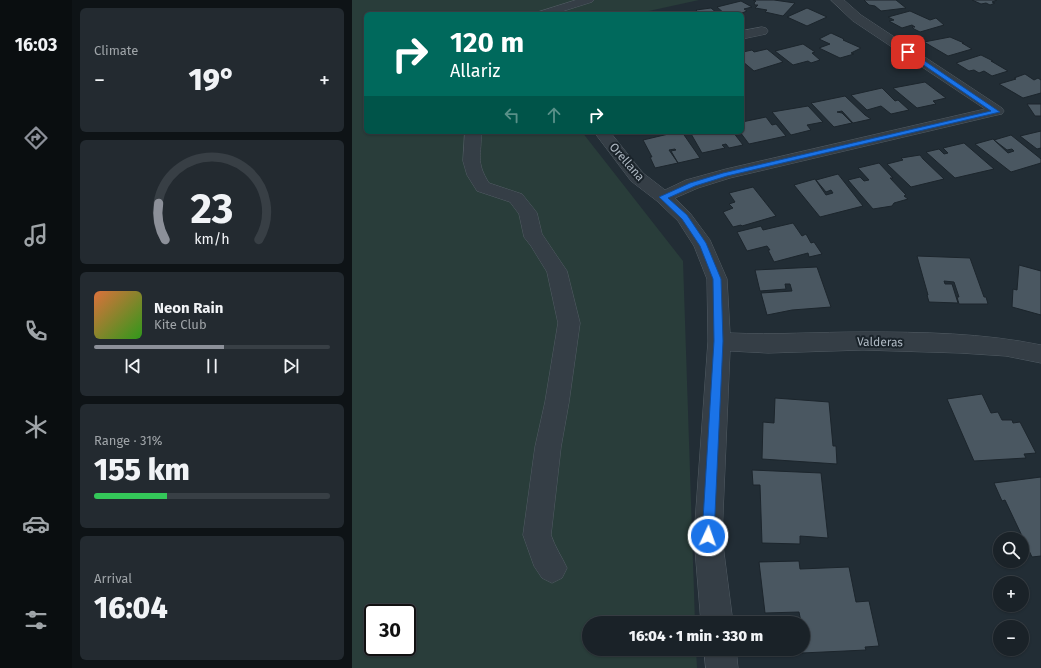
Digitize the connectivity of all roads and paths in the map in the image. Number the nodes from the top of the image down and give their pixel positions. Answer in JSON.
{"nodes":[{"id":1,"x":588,"y":0,"type":"edge"},
{"id":2,"x":837,"y":0,"type":"edge"},
{"id":3,"x":549,"y":12,"type":"edge"},
{"id":4,"x":762,"y":31,"type":"dead end"},
{"id":5,"x":744,"y":35,"type":"edge"},
{"id":6,"x":473,"y":134,"type":"edge"},
{"id":7,"x":604,"y":134,"type":"edge"},
{"id":8,"x":663,"y":197,"type":"junction"},
{"id":9,"x":719,"y":341,"type":"junction"},
{"id":10,"x":1041,"y":354,"type":"edge"},
{"id":11,"x":552,"y":568,"type":"dead end"},
{"id":12,"x":717,"y":616,"type":"edge"},
{"id":13,"x":721,"y":656,"type":"edge"},
{"id":14,"x":722,"y":668,"type":"edge"}],
"edges":[{"from":1,"to":3,"type":"street"},
{"from":2,"to":8,"type":"street"},
{"from":4,"to":5,"type":"street"},
{"from":6,"to":11,"type":"street"},
{"from":7,"to":8,"type":"street","name":"Orellana"},
{"from":8,"to":9,"type":"street","name":"Orellana"},
{"from":9,"to":10,"type":"street","name":"Valderas"},
{"from":9,"to":12,"type":"street","name":"Orellana"},
{"from":13,"to":14,"type":"street"}]}
